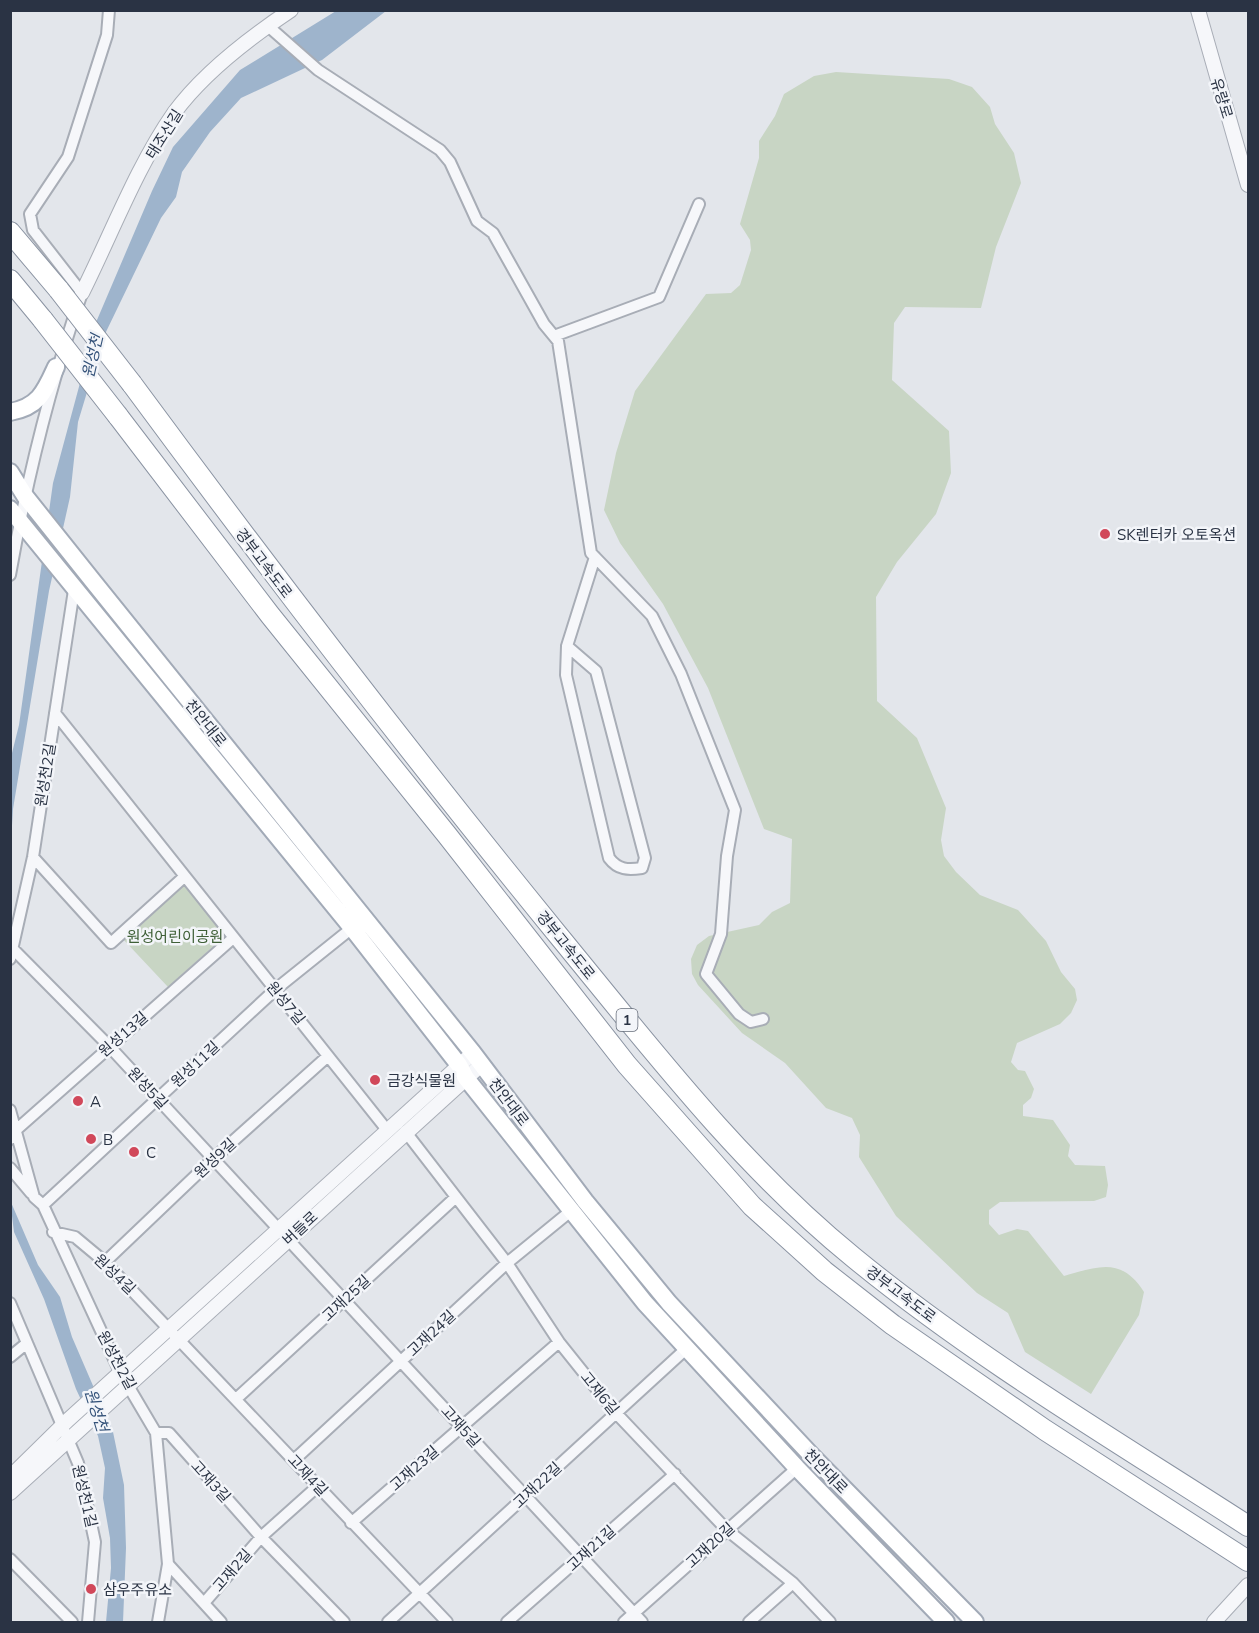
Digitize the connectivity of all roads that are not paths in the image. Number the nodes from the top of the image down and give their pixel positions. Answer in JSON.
{"nodes":[{"id":1,"x":109,"y":10,"type":"edge"},
{"id":2,"x":291,"y":10,"type":"edge"},
{"id":3,"x":1198,"y":10,"type":"edge"},
{"id":4,"x":273,"y":30,"type":"junction"},
{"id":5,"x":1248,"y":185,"type":"edge"},
{"id":6,"x":699,"y":204,"type":"dead end"},
{"id":7,"x":10,"y":231,"type":"edge"},
{"id":8,"x":10,"y":280,"type":"edge"},
{"id":9,"x":82,"y":293,"type":"junction"},
{"id":10,"x":554,"y":336,"type":"junction"},
{"id":11,"x":56,"y":367,"type":"junction"},
{"id":12,"x":10,"y":412,"type":"edge"},
{"id":13,"x":10,"y":472,"type":"edge"},
{"id":14,"x":25,"y":496,"type":"junction"},
{"id":15,"x":20,"y":521,"type":"edge"},
{"id":16,"x":596,"y":557,"type":"junction"},
{"id":17,"x":10,"y":575,"type":"edge"},
{"id":18,"x":71,"y":584,"type":"junction"},
{"id":19,"x":567,"y":646,"type":"junction"},
{"id":20,"x":55,"y":713,"type":"junction"},
{"id":21,"x":33,"y":857,"type":"junction"},
{"id":22,"x":184,"y":877,"type":"junction"},
{"id":23,"x":352,"y":928,"type":"junction"},
{"id":24,"x":232,"y":939,"type":"junction"},
{"id":25,"x":12,"y":954,"type":"edge"},
{"id":26,"x":276,"y":989,"type":"junction"},
{"id":27,"x":763,"y":1019,"type":"dead end"},
{"id":28,"x":109,"y":1046,"type":"junction"},
{"id":29,"x":328,"y":1056,"type":"junction"},
{"id":30,"x":477,"y":1059,"type":"junction"},
{"id":31,"x":462,"y":1072,"type":"junction"},
{"id":32,"x":157,"y":1099,"type":"junction"},
{"id":33,"x":10,"y":1110,"type":"edge"},
{"id":34,"x":387,"y":1130,"type":"junction"},
{"id":35,"x":405,"y":1131,"type":"junction"},
{"id":36,"x":13,"y":1134,"type":"edge"},
{"id":37,"x":213,"y":1159,"type":"junction"},
{"id":38,"x":10,"y":1167,"type":"edge"},
{"id":39,"x":34,"y":1197,"type":"junction"},
{"id":40,"x":456,"y":1197,"type":"junction"},
{"id":41,"x":43,"y":1205,"type":"junction"},
{"id":42,"x":572,"y":1210,"type":"junction"},
{"id":43,"x":53,"y":1232,"type":"junction"},
{"id":44,"x":283,"y":1235,"type":"junction"},
{"id":45,"x":105,"y":1262,"type":"junction"},
{"id":46,"x":507,"y":1263,"type":"junction"},
{"id":47,"x":344,"y":1299,"type":"junction"},
{"id":48,"x":10,"y":1304,"type":"edge"},
{"id":49,"x":169,"y":1328,"type":"junction"},
{"id":50,"x":179,"y":1338,"type":"junction"},
{"id":51,"x":559,"y":1342,"type":"junction"},
{"id":52,"x":27,"y":1343,"type":"junction"},
{"id":53,"x":687,"y":1348,"type":"junction"},
{"id":54,"x":10,"y":1358,"type":"edge"},
{"id":55,"x":402,"y":1361,"type":"junction"},
{"id":56,"x":118,"y":1375,"type":"junction"},
{"id":57,"x":125,"y":1388,"type":"junction"},
{"id":58,"x":236,"y":1399,"type":"junction"},
{"id":59,"x":615,"y":1412,"type":"junction"},
{"id":60,"x":65,"y":1423,"type":"junction"},
{"id":61,"x":462,"y":1427,"type":"junction"},
{"id":62,"x":156,"y":1433,"type":"junction"},
{"id":63,"x":70,"y":1438,"type":"junction"},
{"id":64,"x":294,"y":1460,"type":"junction"},
{"id":65,"x":797,"y":1468,"type":"junction"},
{"id":66,"x":675,"y":1474,"type":"junction"},
{"id":67,"x":10,"y":1477,"type":"edge"},
{"id":68,"x":318,"y":1486,"type":"junction"},
{"id":69,"x":10,"y":1493,"type":"edge"},
{"id":70,"x":525,"y":1497,"type":"junction"},
{"id":71,"x":351,"y":1523,"type":"junction"},
{"id":72,"x":1248,"y":1526,"type":"edge"},
{"id":73,"x":727,"y":1530,"type":"junction"},
{"id":74,"x":261,"y":1537,"type":"junction"},
{"id":75,"x":581,"y":1556,"type":"junction"},
{"id":76,"x":1243,"y":1557,"type":"edge"},
{"id":77,"x":10,"y":1559,"type":"edge"},
{"id":78,"x":168,"y":1564,"type":"junction"},
{"id":79,"x":793,"y":1583,"type":"junction"},
{"id":80,"x":1248,"y":1585,"type":"edge"},
{"id":81,"x":420,"y":1593,"type":"junction"},
{"id":82,"x":204,"y":1603,"type":"junction"},
{"id":83,"x":634,"y":1614,"type":"junction"},
{"id":84,"x":72,"y":1623,"type":"edge"},
{"id":85,"x":88,"y":1623,"type":"edge"},
{"id":86,"x":158,"y":1623,"type":"edge"},
{"id":87,"x":221,"y":1623,"type":"edge"},
{"id":88,"x":344,"y":1623,"type":"edge"},
{"id":89,"x":388,"y":1623,"type":"edge"},
{"id":90,"x":447,"y":1623,"type":"edge"},
{"id":91,"x":507,"y":1623,"type":"edge"},
{"id":92,"x":624,"y":1623,"type":"edge"},
{"id":93,"x":642,"y":1623,"type":"edge"},
{"id":94,"x":749,"y":1623,"type":"edge"},
{"id":95,"x":830,"y":1623,"type":"edge"},
{"id":96,"x":946,"y":1623,"type":"edge"},
{"id":97,"x":975,"y":1623,"type":"edge"},
{"id":98,"x":1214,"y":1623,"type":"edge"}],
"edges":[{"from":1,"to":9,"type":"street"},
{"from":2,"to":4,"type":"street","name":"태조산길"},
{"from":3,"to":5,"type":"street","name":"유량로"},
{"from":4,"to":9,"type":"street","name":"태조산길"},
{"from":4,"to":10,"type":"street"},
{"from":6,"to":10,"type":"street"},
{"from":7,"to":72,"type":"highway","name":"경부고속도로","number":"1","bridge":true},
{"from":8,"to":76,"type":"highway","name":"경부고속도로","number":"1","bridge":true},
{"from":9,"to":11,"type":"street","name":"태조산길"},
{"from":10,"to":16,"type":"street"},
{"from":11,"to":12,"type":"main road"},
{"from":11,"to":14,"type":"street","name":"태조산길"},
{"from":13,"to":14,"type":"main road"},
{"from":14,"to":15,"type":"street"},
{"from":14,"to":30,"type":"main road","name":"천안대로"},
{"from":15,"to":17,"type":"street"},
{"from":15,"to":18,"type":"main road","name":"천안대로"},
{"from":16,"to":19,"type":"street"},
{"from":16,"to":27,"type":"street"},
{"from":18,"to":20,"type":"street","name":"원성천2길"},
{"from":18,"to":23,"type":"main road","name":"천안대로"},
{"from":19,"to":19,"type":"street"},
{"from":20,"to":21,"type":"street","name":"원성천2길"},
{"from":20,"to":22,"type":"street","name":"원성7길"},
{"from":21,"to":22,"type":"street"},
{"from":21,"to":25,"type":"street","name":"원성천2길"},
{"from":22,"to":24,"type":"street","name":"원성7길"},
{"from":23,"to":26,"type":"street","name":"원성11길"},
{"from":23,"to":31,"type":"main road","name":"천안대로"},
{"from":24,"to":26,"type":"street","name":"원성7길"},
{"from":24,"to":28,"type":"street","name":"원성13길"},
{"from":25,"to":28,"type":"street","name":"원성5길"},
{"from":26,"to":29,"type":"street","name":"원성7길"},
{"from":26,"to":32,"type":"street","name":"원성11길"},
{"from":28,"to":32,"type":"street","name":"원성5길"},
{"from":28,"to":36,"type":"street","name":"원성13길"},
{"from":29,"to":34,"type":"street","name":"원성7길"},
{"from":29,"to":37,"type":"street","name":"원성9길"},
{"from":30,"to":31,"type":"street","name":"버들로"},
{"from":30,"to":97,"type":"main road","name":"천안대로"},
{"from":31,"to":34,"type":"street","name":"버들로"},
{"from":31,"to":35,"type":"street","name":"버들로"},
{"from":31,"to":42,"type":"main road","name":"천안대로"},
{"from":32,"to":37,"type":"street","name":"원성5길"},
{"from":32,"to":41,"type":"street","name":"원성11길"},
{"from":33,"to":36,"type":"street"},
{"from":34,"to":44,"type":"street","name":"버들로"},
{"from":35,"to":40,"type":"street","name":"고재6길"},
{"from":35,"to":44,"type":"street","name":"버들로"},
{"from":36,"to":39,"type":"street"},
{"from":37,"to":44,"type":"street","name":"원성5길"},
{"from":37,"to":45,"type":"street","name":"원성9길"},
{"from":38,"to":39,"type":"street","name":"원성천2길"},
{"from":39,"to":41,"type":"street","name":"원성천2길"},
{"from":40,"to":46,"type":"street","name":"고재6길"},
{"from":40,"to":47,"type":"street","name":"고재25길"},
{"from":41,"to":43,"type":"street","name":"원성천2길"},
{"from":42,"to":46,"type":"street","name":"고재24길"},
{"from":42,"to":53,"type":"main road","name":"천안대로"},
{"from":43,"to":45,"type":"street","name":"원성4길"},
{"from":43,"to":56,"type":"street","name":"원성천2길"},
{"from":44,"to":47,"type":"street","name":"고재5길"},
{"from":44,"to":49,"type":"street","name":"버들로"},
{"from":44,"to":50,"type":"street","name":"버들로"},
{"from":45,"to":49,"type":"street","name":"원성4길"},
{"from":46,"to":51,"type":"street","name":"고재6길"},
{"from":46,"to":55,"type":"street","name":"고재24길"},
{"from":47,"to":55,"type":"street","name":"고재5길"},
{"from":47,"to":58,"type":"street","name":"고재25길"},
{"from":48,"to":52,"type":"street","name":"원성천1길"},
{"from":49,"to":50,"type":"street","name":"고재4길"},
{"from":49,"to":56,"type":"street","name":"버들로"},
{"from":50,"to":57,"type":"street","name":"버들로"},
{"from":50,"to":58,"type":"street","name":"고재4길"},
{"from":51,"to":59,"type":"street","name":"고재6길"},
{"from":51,"to":61,"type":"street","name":"고재23길"},
{"from":52,"to":54,"type":"street"},
{"from":52,"to":60,"type":"street","name":"원성천1길"},
{"from":53,"to":59,"type":"street","name":"고재22길"},
{"from":53,"to":65,"type":"main road","name":"천안대로"},
{"from":55,"to":61,"type":"street","name":"고재5길"},
{"from":55,"to":64,"type":"street","name":"고재24길"},
{"from":56,"to":57,"type":"street","name":"원성천2길"},
{"from":56,"to":60,"type":"street","name":"버들로"},
{"from":57,"to":62,"type":"street","name":"원성천2길"},
{"from":57,"to":63,"type":"street","name":"버들로"},
{"from":58,"to":64,"type":"street","name":"고재4길"},
{"from":59,"to":66,"type":"street","name":"고재6길"},
{"from":59,"to":70,"type":"street","name":"고재22길"},
{"from":60,"to":63,"type":"street","name":"원성천1길"},
{"from":60,"to":67,"type":"street"},
{"from":61,"to":70,"type":"street","name":"고재5길"},
{"from":61,"to":71,"type":"street","name":"고재23길"},
{"from":62,"to":74,"type":"street","name":"고재3길"},
{"from":62,"to":78,"type":"street","name":"원성천2길"},
{"from":63,"to":69,"type":"street"},
{"from":63,"to":85,"type":"street","name":"원성천1길"},
{"from":64,"to":68,"type":"street","name":"고재4길"},
{"from":65,"to":73,"type":"street","name":"고재20길"},
{"from":65,"to":96,"type":"main road","name":"천안대로"},
{"from":66,"to":73,"type":"street","name":"고재6길"},
{"from":66,"to":75,"type":"street","name":"고재21길"},
{"from":68,"to":71,"type":"street","name":"고재4길"},
{"from":68,"to":74,"type":"street"},
{"from":70,"to":75,"type":"street","name":"고재5길"},
{"from":70,"to":81,"type":"street","name":"고재22길"},
{"from":71,"to":81,"type":"street","name":"고재4길"},
{"from":73,"to":79,"type":"street","name":"고재6길"},
{"from":73,"to":83,"type":"street","name":"고재20길"},
{"from":74,"to":82,"type":"street","name":"고재2길"},
{"from":74,"to":88,"type":"street","name":"고재3길"},
{"from":75,"to":83,"type":"street","name":"고재5길"},
{"from":75,"to":91,"type":"street","name":"고재21길"},
{"from":77,"to":84,"type":"street"},
{"from":78,"to":82,"type":"street","name":"고재2길"},
{"from":78,"to":86,"type":"street","name":"원성천2길"},
{"from":79,"to":94,"type":"street"},
{"from":79,"to":95,"type":"street","name":"고재6길"},
{"from":80,"to":98,"type":"street"},
{"from":81,"to":89,"type":"street","name":"고재22길"},
{"from":81,"to":90,"type":"street","name":"고재4길"},
{"from":82,"to":87,"type":"street","name":"고재2길"},
{"from":83,"to":92,"type":"street","name":"고재20길"},
{"from":83,"to":93,"type":"street","name":"고재5길"}]}
